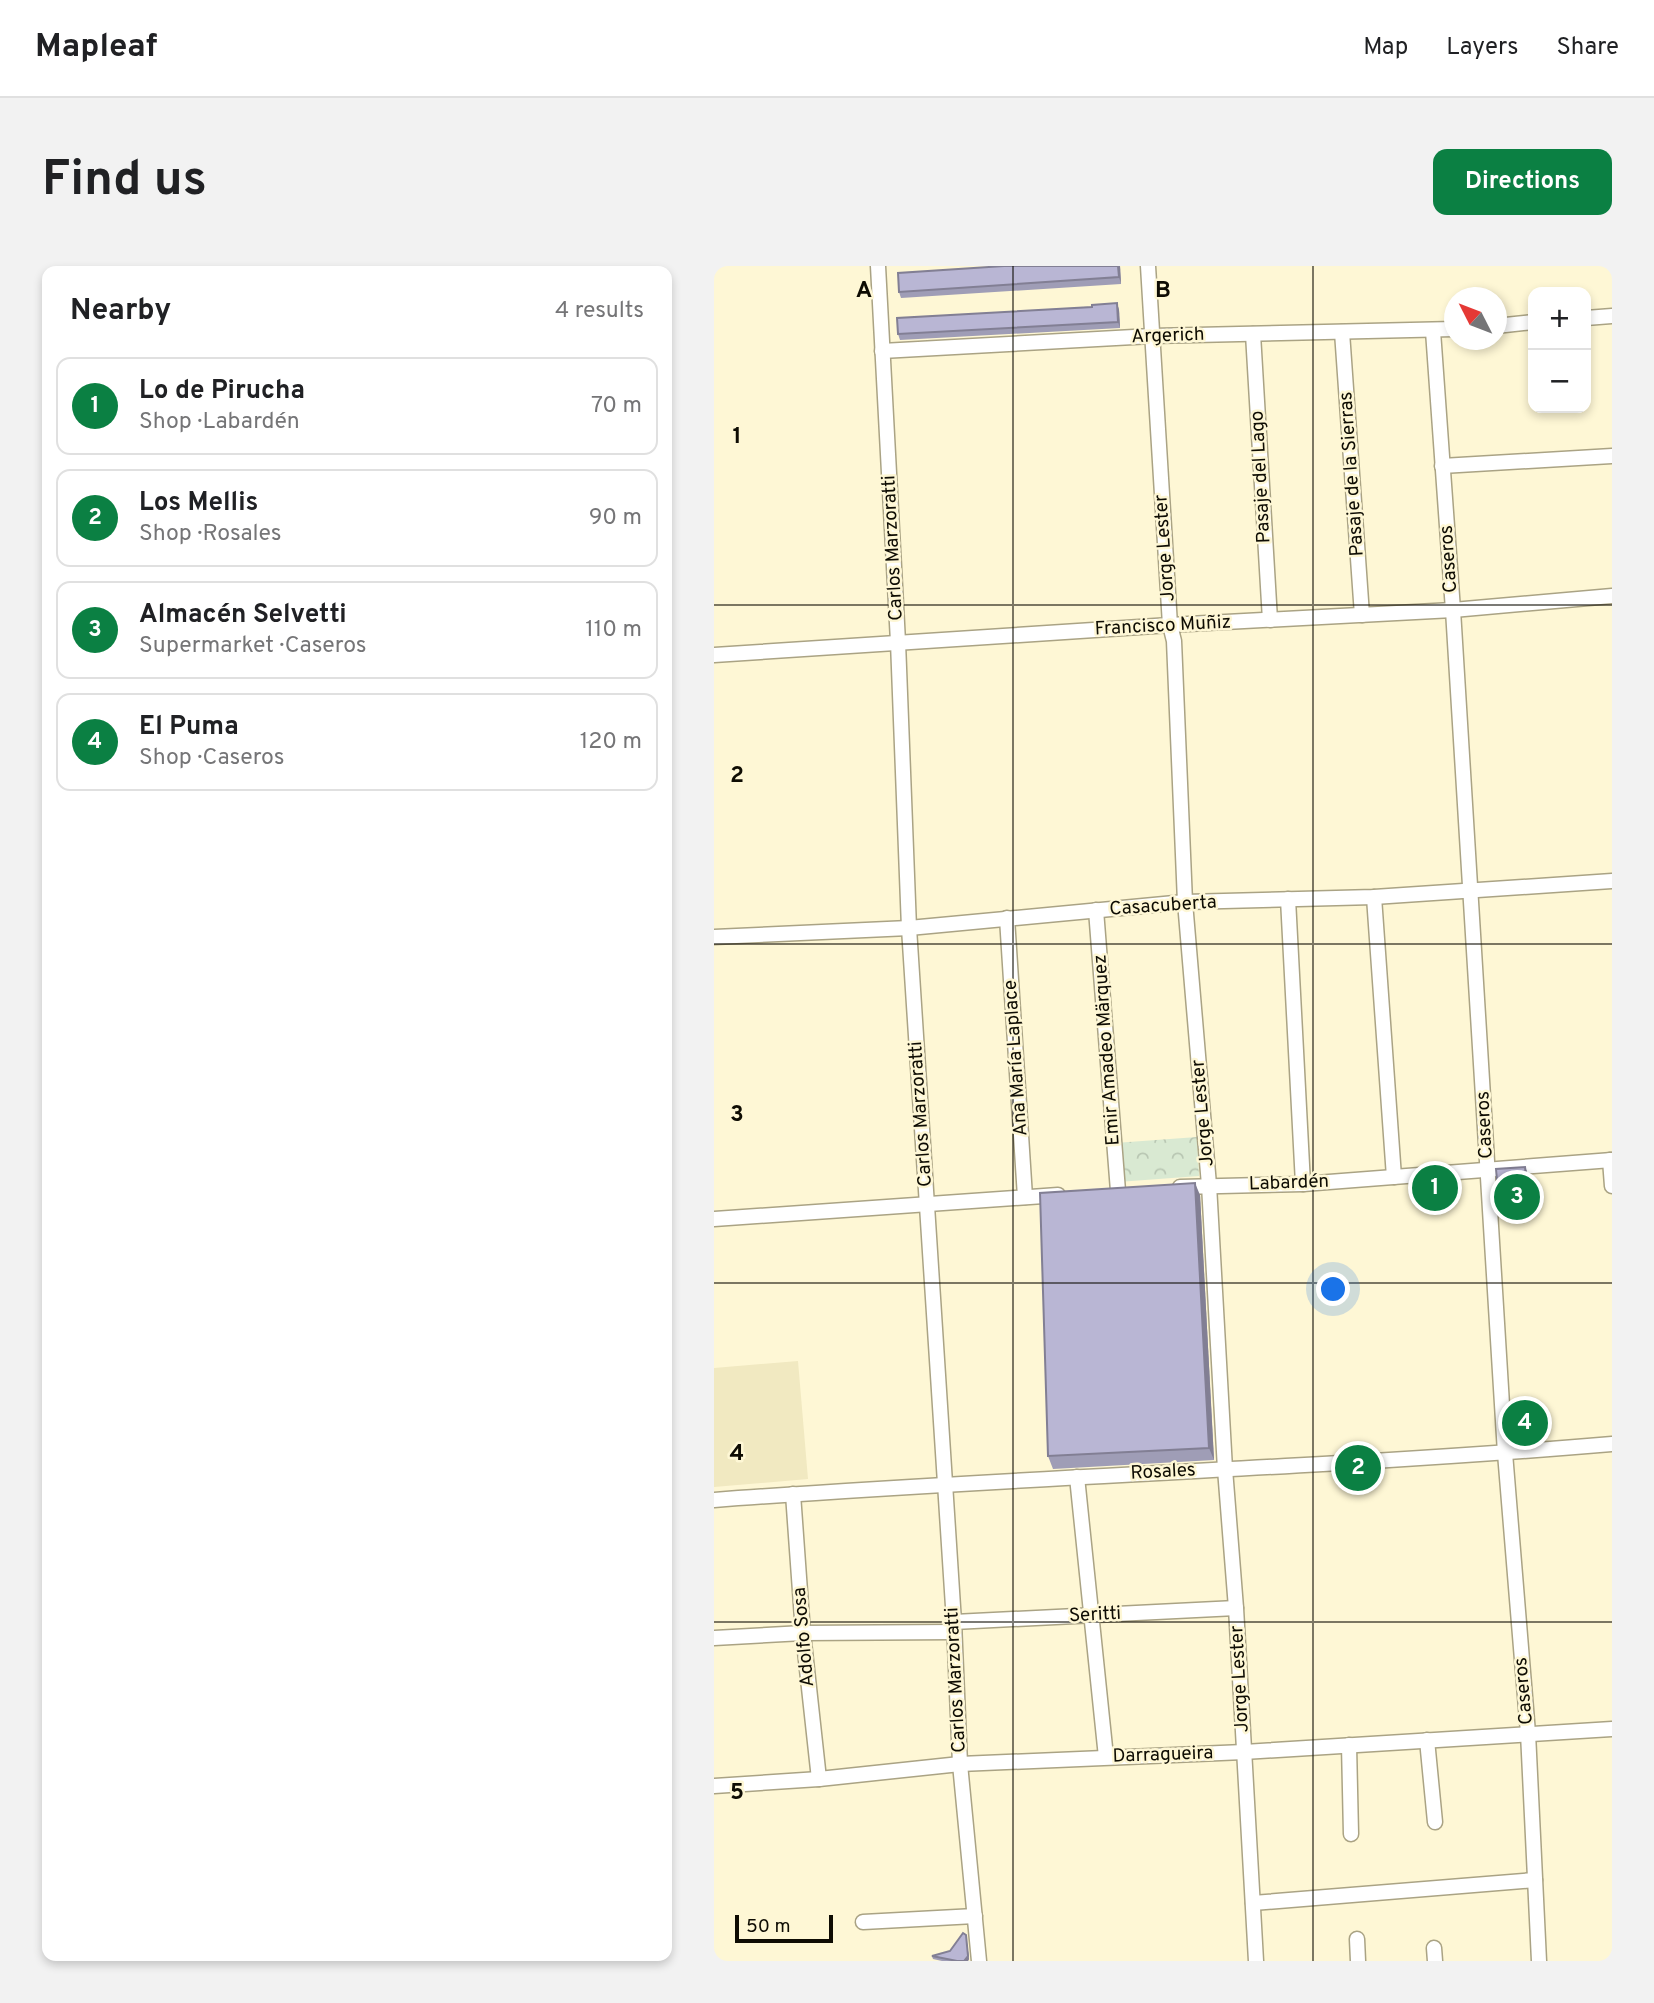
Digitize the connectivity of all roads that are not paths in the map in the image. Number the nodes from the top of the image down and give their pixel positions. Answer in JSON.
{"nodes":[{"id":1,"x":878,"y":266,"type":"edge"},
{"id":2,"x":1148,"y":266,"type":"edge"},
{"id":3,"x":1612,"y":316,"type":"edge"},
{"id":4,"x":1591,"y":318,"type":"edge"},
{"id":5,"x":1528,"y":323,"type":"edge"},
{"id":6,"x":1507,"y":325,"type":"edge"},
{"id":7,"x":1444,"y":330,"type":"edge"},
{"id":8,"x":1433,"y":331,"type":"junction"},
{"id":9,"x":1342,"y":332,"type":"junction"},
{"id":10,"x":1252,"y":334,"type":"junction"},
{"id":11,"x":1152,"y":336,"type":"junction"},
{"id":12,"x":882,"y":351,"type":"junction"},
{"id":13,"x":1612,"y":456,"type":"edge"},
{"id":14,"x":1443,"y":466,"type":"junction"},
{"id":15,"x":1612,"y":596,"type":"edge"},
{"id":16,"x":1453,"y":611,"type":"junction"},
{"id":17,"x":1362,"y":615,"type":"junction"},
{"id":18,"x":1270,"y":620,"type":"junction"},
{"id":19,"x":1170,"y":625,"type":"junction"},
{"id":20,"x":898,"y":642,"type":"junction"},
{"id":21,"x":714,"y":655,"type":"edge"},
{"id":22,"x":1612,"y":881,"type":"edge"},
{"id":23,"x":1471,"y":891,"type":"junction"},
{"id":24,"x":1374,"y":897,"type":"junction"},
{"id":25,"x":1287,"y":899,"type":"junction"},
{"id":26,"x":1185,"y":902,"type":"junction"},
{"id":27,"x":1096,"y":910,"type":"junction"},
{"id":28,"x":1007,"y":918,"type":"junction"},
{"id":29,"x":909,"y":928,"type":"junction"},
{"id":30,"x":714,"y":937,"type":"edge"},
{"id":31,"x":1611,"y":1160,"type":"edge"},
{"id":32,"x":1488,"y":1170,"type":"junction"},
{"id":33,"x":1394,"y":1177,"type":"junction"},
{"id":34,"x":1303,"y":1184,"type":"junction"},
{"id":35,"x":1209,"y":1185,"type":"junction"},
{"id":36,"x":1612,"y":1186,"type":"edge"},
{"id":37,"x":1170,"y":1188,"type":"edge"},
{"id":38,"x":1118,"y":1191,"type":"edge"},
{"id":39,"x":1078,"y":1194,"type":"edge"},
{"id":40,"x":1025,"y":1197,"type":"junction"},
{"id":41,"x":927,"y":1204,"type":"junction"},
{"id":42,"x":714,"y":1219,"type":"edge"},
{"id":43,"x":1612,"y":1444,"type":"edge"},
{"id":44,"x":1505,"y":1453,"type":"junction"},
{"id":45,"x":1225,"y":1469,"type":"junction"},
{"id":46,"x":1077,"y":1477,"type":"junction"},
{"id":47,"x":944,"y":1485,"type":"junction"},
{"id":48,"x":793,"y":1494,"type":"junction"},
{"id":49,"x":714,"y":1500,"type":"edge"},
{"id":50,"x":1236,"y":1608,"type":"junction"},
{"id":51,"x":1091,"y":1615,"type":"junction"},
{"id":52,"x":954,"y":1627,"type":"junction"},
{"id":53,"x":803,"y":1633,"type":"junction"},
{"id":54,"x":714,"y":1638,"type":"edge"},
{"id":55,"x":1612,"y":1729,"type":"edge"},
{"id":56,"x":1528,"y":1733,"type":"junction"},
{"id":57,"x":1427,"y":1740,"type":"junction"},
{"id":58,"x":1349,"y":1745,"type":"junction"},
{"id":59,"x":1244,"y":1752,"type":"junction"},
{"id":60,"x":1106,"y":1757,"type":"junction"},
{"id":61,"x":960,"y":1764,"type":"junction"},
{"id":62,"x":819,"y":1779,"type":"junction"},
{"id":63,"x":714,"y":1786,"type":"edge"},
{"id":64,"x":1435,"y":1822,"type":"dead end"},
{"id":65,"x":1352,"y":1834,"type":"dead end"},
{"id":66,"x":1535,"y":1880,"type":"junction"},
{"id":67,"x":1253,"y":1903,"type":"junction"},
{"id":68,"x":975,"y":1916,"type":"junction"},
{"id":69,"x":863,"y":1922,"type":"dead end"},
{"id":70,"x":1357,"y":1939,"type":"dead end"},
{"id":71,"x":979,"y":1961,"type":"edge"},
{"id":72,"x":1256,"y":1961,"type":"edge"},
{"id":73,"x":1358,"y":1961,"type":"edge"},
{"id":74,"x":1539,"y":1961,"type":"edge"}],
"edges":[{"from":1,"to":12,"type":"street","name":"Carlos Marzoratti"},
{"from":2,"to":11,"type":"street","name":"Jorge Lester"},
{"from":3,"to":4,"type":"street"},
{"from":5,"to":6,"type":"street"},
{"from":7,"to":8,"type":"street","name":"Argerich"},
{"from":8,"to":9,"type":"street","name":"Argerich"},
{"from":8,"to":14,"type":"street","name":"Caseros"},
{"from":9,"to":10,"type":"street","name":"Argerich"},
{"from":9,"to":17,"type":"street","name":"Pasaje de la Sierras"},
{"from":10,"to":11,"type":"street","name":"Argerich"},
{"from":10,"to":18,"type":"street","name":"Pasaje del Lago"},
{"from":11,"to":12,"type":"street","name":"Argerich"},
{"from":11,"to":19,"type":"street","name":"Jorge Lester"},
{"from":12,"to":20,"type":"street","name":"Carlos Marzoratti"},
{"from":13,"to":14,"type":"street"},
{"from":14,"to":16,"type":"street","name":"Caseros"},
{"from":15,"to":16,"type":"street","name":"Francisco Muñiz"},
{"from":16,"to":17,"type":"street","name":"Francisco Muñiz"},
{"from":16,"to":23,"type":"street","name":"Caseros"},
{"from":17,"to":18,"type":"street","name":"Francisco Muñiz"},
{"from":18,"to":19,"type":"street","name":"Francisco Muñiz"},
{"from":19,"to":20,"type":"street","name":"Francisco Muñiz"},
{"from":19,"to":26,"type":"street","name":"Jorge Lester"},
{"from":20,"to":21,"type":"street","name":"Francisco Muñiz"},
{"from":20,"to":29,"type":"street","name":"Carlos Marzoratti"},
{"from":22,"to":23,"type":"street","name":"Casacuberta"},
{"from":23,"to":24,"type":"street","name":"Casacuberta"},
{"from":23,"to":32,"type":"street","name":"Caseros"},
{"from":24,"to":25,"type":"street","name":"Casacuberta"},
{"from":24,"to":33,"type":"street"},
{"from":25,"to":26,"type":"street","name":"Casacuberta"},
{"from":25,"to":34,"type":"street"},
{"from":26,"to":27,"type":"street","name":"Casacuberta"},
{"from":26,"to":35,"type":"street","name":"Jorge Lester"},
{"from":27,"to":28,"type":"street","name":"Casacuberta"},
{"from":27,"to":38,"type":"street","name":"Emir Amadeo Märquez"},
{"from":28,"to":29,"type":"street","name":"Casacuberta"},
{"from":28,"to":40,"type":"street","name":"Ana María Laplace"},
{"from":29,"to":30,"type":"street","name":"Casacuberta"},
{"from":29,"to":41,"type":"street","name":"Carlos Marzoratti"},
{"from":31,"to":32,"type":"street","name":"Labardén"},
{"from":31,"to":36,"type":"street"},
{"from":32,"to":33,"type":"street","name":"Labardén"},
{"from":32,"to":44,"type":"street","name":"Caseros"},
{"from":33,"to":34,"type":"street","name":"Labardén"},
{"from":34,"to":35,"type":"street","name":"Labardén"},
{"from":35,"to":37,"type":"street","name":"Labardén"},
{"from":35,"to":45,"type":"street","name":"Jorge Lester"},
{"from":39,"to":40,"type":"street"},
{"from":40,"to":41,"type":"street"},
{"from":41,"to":42,"type":"street"},
{"from":41,"to":47,"type":"street","name":"Carlos Marzoratti"},
{"from":43,"to":44,"type":"street","name":"Rosales"},
{"from":44,"to":45,"type":"street","name":"Rosales"},
{"from":44,"to":56,"type":"street","name":"Caseros"},
{"from":45,"to":46,"type":"street","name":"Rosales"},
{"from":45,"to":50,"type":"street","name":"Jorge Lester"},
{"from":46,"to":47,"type":"street","name":"Rosales"},
{"from":46,"to":51,"type":"street"},
{"from":47,"to":48,"type":"street","name":"Rosales"},
{"from":47,"to":52,"type":"street","name":"Carlos Marzoratti"},
{"from":48,"to":49,"type":"street","name":"Rosales"},
{"from":48,"to":53,"type":"street","name":"Adolfo Sosa"},
{"from":50,"to":51,"type":"street","name":"Seritti"},
{"from":50,"to":59,"type":"street","name":"Jorge Lester"},
{"from":51,"to":52,"type":"street","name":"Seritti"},
{"from":51,"to":60,"type":"street"},
{"from":52,"to":53,"type":"street","name":"Seritti"},
{"from":52,"to":61,"type":"street","name":"Carlos Marzoratti"},
{"from":53,"to":54,"type":"street","name":"Seritti"},
{"from":53,"to":62,"type":"street","name":"Adolfo Sosa"},
{"from":55,"to":56,"type":"street","name":"Darragueira"},
{"from":56,"to":57,"type":"street","name":"Darragueira"},
{"from":56,"to":66,"type":"street","name":"Caseros"},
{"from":57,"to":58,"type":"street","name":"Darragueira"},
{"from":57,"to":64,"type":"street"},
{"from":58,"to":59,"type":"street","name":"Darragueira"},
{"from":58,"to":65,"type":"street"},
{"from":59,"to":60,"type":"street","name":"Darragueira"},
{"from":59,"to":67,"type":"street","name":"Jorge Lester"},
{"from":60,"to":61,"type":"street","name":"Darragueira"},
{"from":61,"to":62,"type":"street","name":"Darragueira"},
{"from":61,"to":68,"type":"street","name":"Carlos Marzoratti"},
{"from":62,"to":63,"type":"street","name":"Darragueira"},
{"from":66,"to":67,"type":"street"},
{"from":66,"to":74,"type":"street","name":"Caseros"},
{"from":67,"to":72,"type":"street","name":"Jorge Lester"},
{"from":68,"to":69,"type":"street"},
{"from":68,"to":71,"type":"street","name":"Carlos Marzoratti"},
{"from":70,"to":73,"type":"street"}]}
